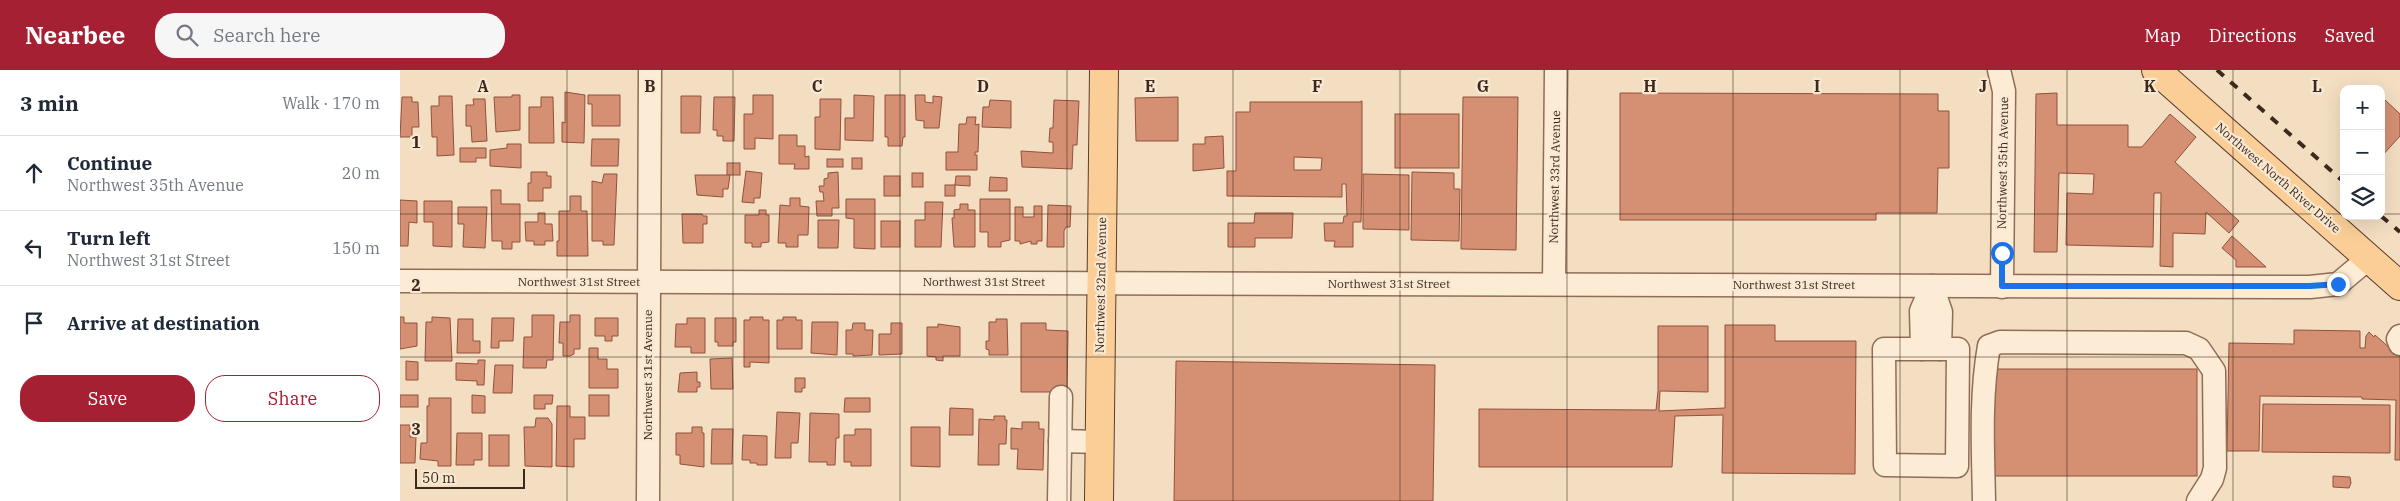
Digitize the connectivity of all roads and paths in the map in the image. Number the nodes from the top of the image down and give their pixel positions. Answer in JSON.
{"nodes":[{"id":1,"x":650,"y":70,"type":"edge"},
{"id":2,"x":1104,"y":70,"type":"edge"},
{"id":3,"x":1556,"y":70,"type":"edge"},
{"id":4,"x":1999,"y":70,"type":"edge"},
{"id":5,"x":2156,"y":70,"type":"edge"},
{"id":6,"x":2369,"y":258,"type":"junction"},
{"id":7,"x":400,"y":281,"type":"edge"},
{"id":8,"x":649,"y":282,"type":"junction"},
{"id":9,"x":1101,"y":283,"type":"junction"},
{"id":10,"x":1554,"y":284,"type":"junction"},
{"id":11,"x":1932,"y":286,"type":"junction"},
{"id":12,"x":2002,"y":286,"type":"junction"},
{"id":13,"x":2400,"y":286,"type":"edge"},
{"id":14,"x":2400,"y":336,"type":"edge"},
{"id":15,"x":2400,"y":344,"type":"edge"},
{"id":16,"x":1931,"y":349,"type":"junction"},
{"id":17,"x":1060,"y":397,"type":"dead end"},
{"id":18,"x":1060,"y":441,"type":"junction"},
{"id":19,"x":1100,"y":442,"type":"junction"},
{"id":20,"x":648,"y":501,"type":"edge"},
{"id":21,"x":1059,"y":501,"type":"edge"},
{"id":22,"x":1099,"y":501,"type":"edge"},
{"id":23,"x":1984,"y":501,"type":"edge"},
{"id":24,"x":2198,"y":501,"type":"edge"}],
"edges":[{"from":1,"to":8,"type":"street","name":"Northwest 31st Avenue"},
{"from":2,"to":9,"type":"main road","name":"Northwest 32nd Avenue"},
{"from":3,"to":10,"type":"street","name":"Northwest 33rd Avenue"},
{"from":4,"to":12,"type":"street","name":"Northwest 35th Avenue"},
{"from":5,"to":6,"type":"main road","name":"Northwest North River Drive"},
{"from":6,"to":12,"type":"street","name":"Northwest 31st Street"},
{"from":6,"to":13,"type":"main road","name":"Northwest North River Drive"},
{"from":7,"to":8,"type":"street","name":"Northwest 31st Street"},
{"from":8,"to":9,"type":"street","name":"Northwest 31st Street"},
{"from":8,"to":20,"type":"street","name":"Northwest 31st Avenue"},
{"from":9,"to":10,"type":"street","name":"Northwest 31st Street"},
{"from":9,"to":19,"type":"main road","name":"Northwest 32nd Avenue"},
{"from":10,"to":11,"type":"street","name":"Northwest 31st Street"},
{"from":11,"to":12,"type":"street","name":"Northwest 31st Street"},
{"from":11,"to":16,"type":"street"},
{"from":14,"to":15,"type":"street"},
{"from":16,"to":16,"type":"street"},
{"from":17,"to":18,"type":"street"},
{"from":18,"to":19,"type":"street"},
{"from":18,"to":21,"type":"street"},
{"from":19,"to":22,"type":"main road","name":"Northwest 32nd Avenue"},
{"from":23,"to":24,"type":"street"}]}
